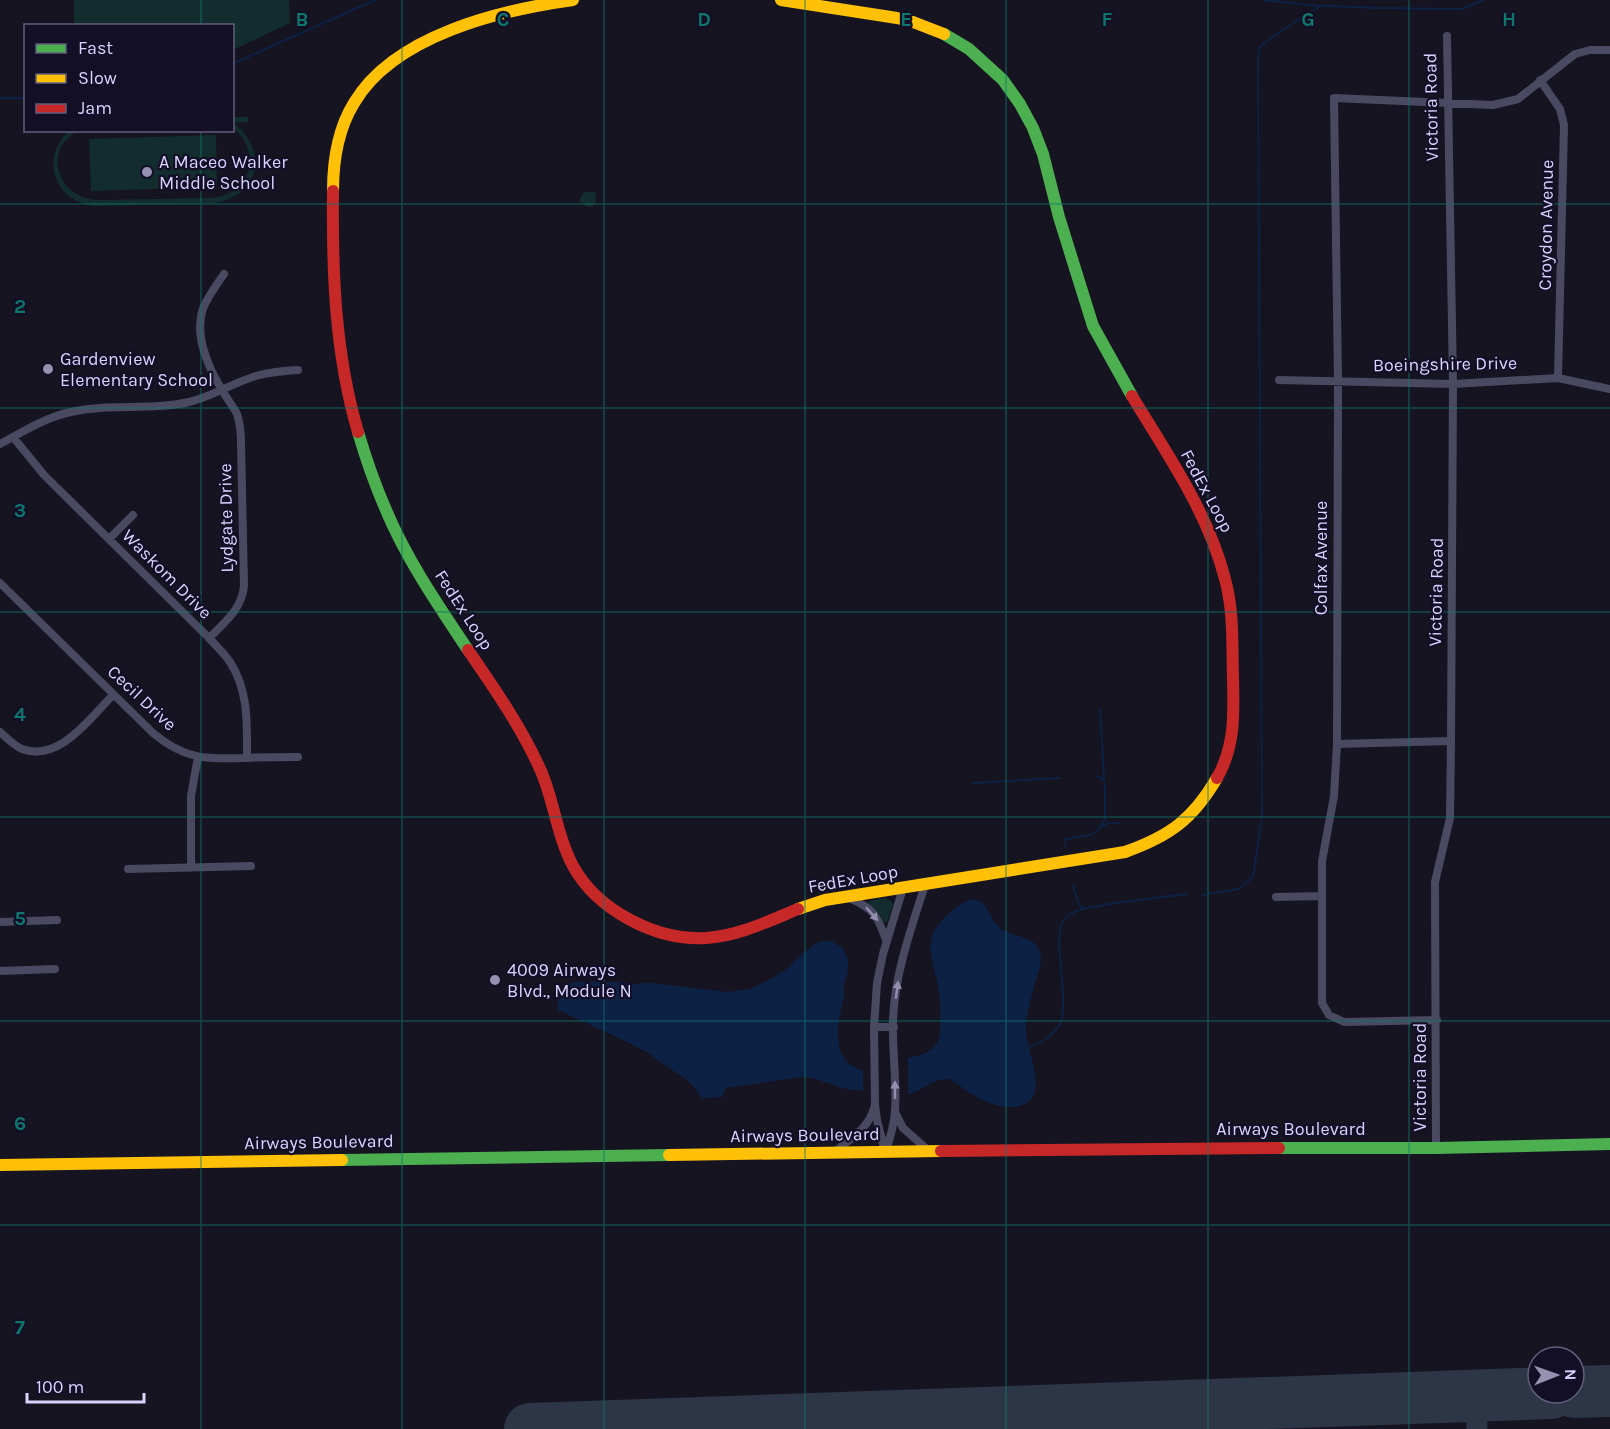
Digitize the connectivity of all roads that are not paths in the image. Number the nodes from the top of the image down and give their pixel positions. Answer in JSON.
{"nodes":[{"id":1,"x":573,"y":0,"type":"edge"},
{"id":2,"x":781,"y":0,"type":"edge"},
{"id":3,"x":1447,"y":36,"type":"dead end"},
{"id":4,"x":1610,"y":50,"type":"edge"},
{"id":5,"x":1540,"y":80,"type":"junction"},
{"id":6,"x":1447,"y":103,"type":"junction"},
{"id":7,"x":224,"y":274,"type":"dead end"},
{"id":8,"x":298,"y":370,"type":"dead end"},
{"id":9,"x":1558,"y":378,"type":"junction"},
{"id":10,"x":1279,"y":380,"type":"dead end"},
{"id":11,"x":1338,"y":381,"type":"junction"},
{"id":12,"x":1453,"y":384,"type":"junction"},
{"id":13,"x":1610,"y":389,"type":"edge"},
{"id":14,"x":222,"y":390,"type":"junction"},
{"id":15,"x":14,"y":437,"type":"junction"},
{"id":16,"x":0,"y":444,"type":"edge"},
{"id":17,"x":133,"y":515,"type":"dead end"},
{"id":18,"x":109,"y":539,"type":"junction"},
{"id":19,"x":0,"y":583,"type":"edge"},
{"id":20,"x":209,"y":638,"type":"junction"},
{"id":21,"x":113,"y":695,"type":"junction"},
{"id":22,"x":0,"y":732,"type":"edge"},
{"id":23,"x":1451,"y":741,"type":"junction"},
{"id":24,"x":1337,"y":744,"type":"junction"},
{"id":25,"x":298,"y":756,"type":"dead end"},
{"id":26,"x":198,"y":757,"type":"junction"},
{"id":27,"x":247,"y":758,"type":"junction"},
{"id":28,"x":251,"y":866,"type":"dead end"},
{"id":29,"x":190,"y":868,"type":"junction"},
{"id":30,"x":128,"y":869,"type":"dead end"},
{"id":31,"x":925,"y":885,"type":"junction"},
{"id":32,"x":903,"y":888,"type":"junction"},
{"id":33,"x":1321,"y":896,"type":"junction"},
{"id":34,"x":846,"y":897,"type":"junction"},
{"id":35,"x":1276,"y":897,"type":"dead end"},
{"id":36,"x":57,"y":920,"type":"dead end"},
{"id":37,"x":0,"y":922,"type":"edge"},
{"id":38,"x":887,"y":941,"type":"junction"},
{"id":39,"x":55,"y":969,"type":"dead end"},
{"id":40,"x":0,"y":971,"type":"edge"},
{"id":41,"x":1437,"y":1020,"type":"junction"},
{"id":42,"x":874,"y":1027,"type":"junction"},
{"id":43,"x":894,"y":1028,"type":"junction"},
{"id":44,"x":874,"y":1105,"type":"junction"},
{"id":45,"x":895,"y":1112,"type":"junction"},
{"id":46,"x":1610,"y":1144,"type":"edge"},
{"id":47,"x":1436,"y":1148,"type":"junction"},
{"id":48,"x":930,"y":1151,"type":"junction"},
{"id":49,"x":835,"y":1152,"type":"junction"},
{"id":50,"x":885,"y":1152,"type":"junction"},
{"id":51,"x":0,"y":1165,"type":"edge"}],
"edges":[{"from":1,"to":34,"type":"street","name":"FedEx Loop"},
{"from":2,"to":31,"type":"street","name":"FedEx Loop"},
{"from":3,"to":6,"type":"street","name":"Victoria Road"},
{"from":4,"to":5,"type":"street"},
{"from":5,"to":6,"type":"street"},
{"from":5,"to":9,"type":"street","name":"Croydon Avenue"},
{"from":6,"to":11,"type":"street","name":"Colfax Avenue"},
{"from":6,"to":12,"type":"street","name":"Victoria Road"},
{"from":7,"to":14,"type":"street","name":"Lydgate Drive"},
{"from":8,"to":14,"type":"street"},
{"from":9,"to":12,"type":"street","name":"Boeingshire Drive"},
{"from":9,"to":13,"type":"street","name":"Boeingshire Drive"},
{"from":10,"to":11,"type":"street","name":"Boeingshire Drive"},
{"from":11,"to":12,"type":"street","name":"Boeingshire Drive"},
{"from":11,"to":24,"type":"street","name":"Colfax Avenue"},
{"from":12,"to":23,"type":"street","name":"Victoria Road"},
{"from":14,"to":15,"type":"street"},
{"from":14,"to":20,"type":"street","name":"Lydgate Drive"},
{"from":15,"to":16,"type":"street"},
{"from":15,"to":18,"type":"street","name":"Waskom Drive"},
{"from":17,"to":18,"type":"street"},
{"from":18,"to":20,"type":"street","name":"Waskom Drive"},
{"from":19,"to":21,"type":"street","name":"Cecil Drive"},
{"from":20,"to":27,"type":"street","name":"Waskom Drive"},
{"from":21,"to":22,"type":"street"},
{"from":21,"to":26,"type":"street","name":"Cecil Drive"},
{"from":23,"to":24,"type":"street"},
{"from":23,"to":41,"type":"street","name":"Victoria Road"},
{"from":24,"to":33,"type":"street","name":"Colfax Avenue"},
{"from":25,"to":27,"type":"street","name":"Cecil Drive"},
{"from":26,"to":27,"type":"street","name":"Cecil Drive"},
{"from":26,"to":29,"type":"street"},
{"from":28,"to":29,"type":"street"},
{"from":29,"to":30,"type":"street"},
{"from":31,"to":32,"type":"street","name":"FedEx Loop"},
{"from":43,"to":31,"type":"street","one_way":true},
{"from":32,"to":34,"type":"street","name":"FedEx Loop"},
{"from":32,"to":38,"type":"street"},
{"from":33,"to":35,"type":"street"},
{"from":33,"to":41,"type":"street","name":"Colfax Avenue"},
{"from":34,"to":38,"type":"street","one_way":true},
{"from":36,"to":37,"type":"street"},
{"from":38,"to":42,"type":"street"},
{"from":39,"to":40,"type":"street"},
{"from":41,"to":47,"type":"street","name":"Victoria Road"},
{"from":42,"to":43,"type":"street"},
{"from":42,"to":44,"type":"street"},
{"from":45,"to":43,"type":"street","one_way":true},
{"from":44,"to":49,"type":"street"},
{"from":44,"to":50,"type":"street"},
{"from":45,"to":48,"type":"street"},
{"from":45,"to":50,"type":"street"},
{"from":46,"to":47,"type":"street","name":"Airways Boulevard"},
{"from":47,"to":48,"type":"street","name":"Airways Boulevard"},
{"from":48,"to":50,"type":"street","name":"Airways Boulevard"},
{"from":49,"to":50,"type":"street","name":"Airways Boulevard"},
{"from":49,"to":51,"type":"street","name":"Airways Boulevard"}]}
